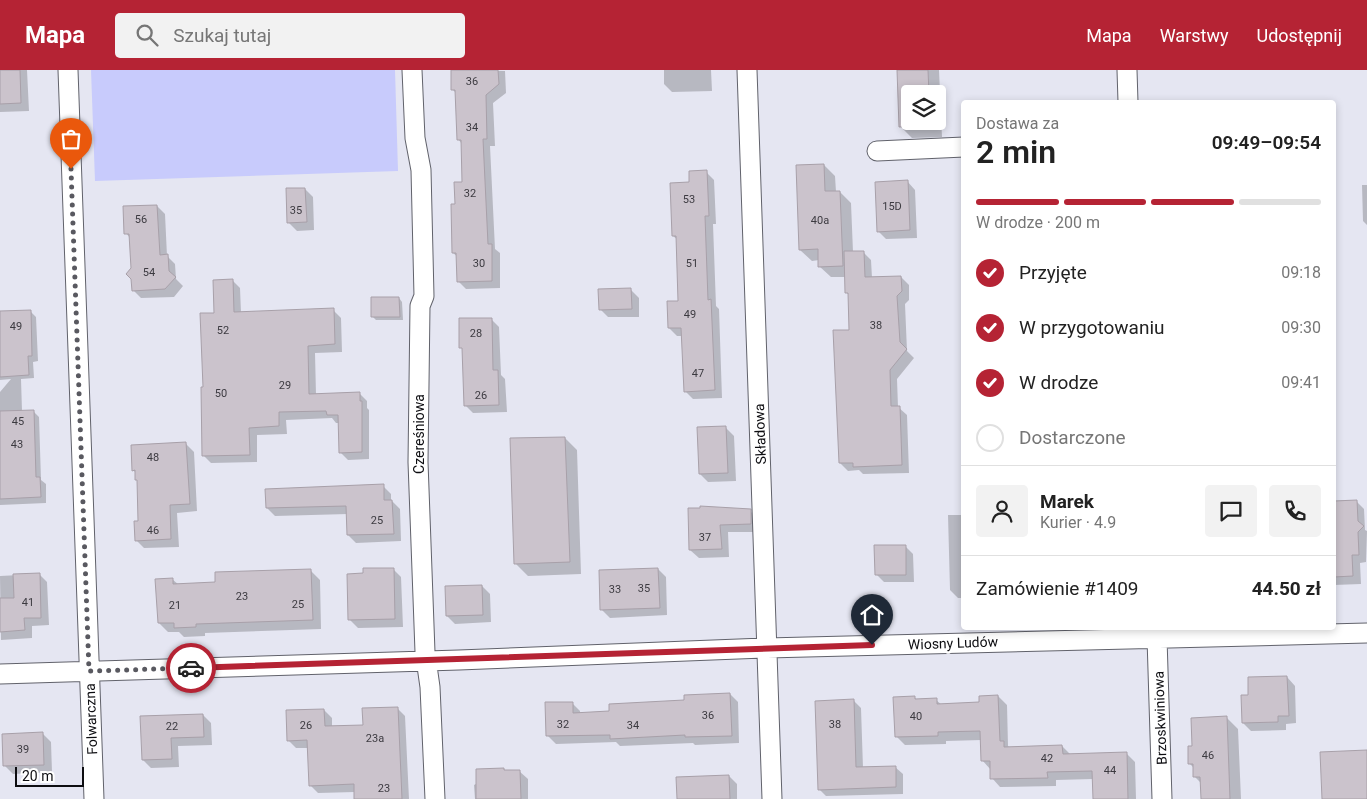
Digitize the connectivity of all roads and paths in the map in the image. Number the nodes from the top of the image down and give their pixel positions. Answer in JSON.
{"nodes":[{"id":1,"x":68,"y":70,"type":"edge"},
{"id":2,"x":412,"y":70,"type":"edge"},
{"id":3,"x":747,"y":70,"type":"edge"},
{"id":4,"x":1127,"y":70,"type":"edge"},
{"id":5,"x":1128,"y":100,"type":"edge"},
{"id":6,"x":961,"y":148,"type":"edge"},
{"id":7,"x":877,"y":150,"type":"dead end"},
{"id":8,"x":1367,"y":632,"type":"edge"},
{"id":9,"x":1157,"y":638,"type":"junction"},
{"id":10,"x":767,"y":648,"type":"junction"},
{"id":11,"x":426,"y":661,"type":"junction"},
{"id":12,"x":89,"y":671,"type":"junction"},
{"id":13,"x":0,"y":674,"type":"edge"},
{"id":14,"x":94,"y":799,"type":"edge"},
{"id":15,"x":435,"y":799,"type":"edge"},
{"id":16,"x":772,"y":799,"type":"edge"},
{"id":17,"x":1162,"y":799,"type":"edge"}],
"edges":[{"from":1,"to":12,"type":"street","name":"Folwarczna"},
{"from":2,"to":11,"type":"street","name":"Czereśniowa"},
{"from":3,"to":10,"type":"street","name":"Składowa"},
{"from":4,"to":5,"type":"street"},
{"from":6,"to":7,"type":"street"},
{"from":8,"to":9,"type":"street","name":"Wiosny Ludów"},
{"from":9,"to":10,"type":"street","name":"Wiosny Ludów"},
{"from":9,"to":17,"type":"street","name":"Brzoskwiniowa"},
{"from":10,"to":11,"type":"street","name":"Wiosny Ludów"},
{"from":10,"to":16,"type":"street","name":"Składowa"},
{"from":11,"to":12,"type":"street","name":"Wiosny Ludów"},
{"from":11,"to":15,"type":"street","name":"Czereśniowa"},
{"from":12,"to":13,"type":"street","name":"Wiosny Ludów"},
{"from":12,"to":14,"type":"street","name":"Folwarczna"}]}
